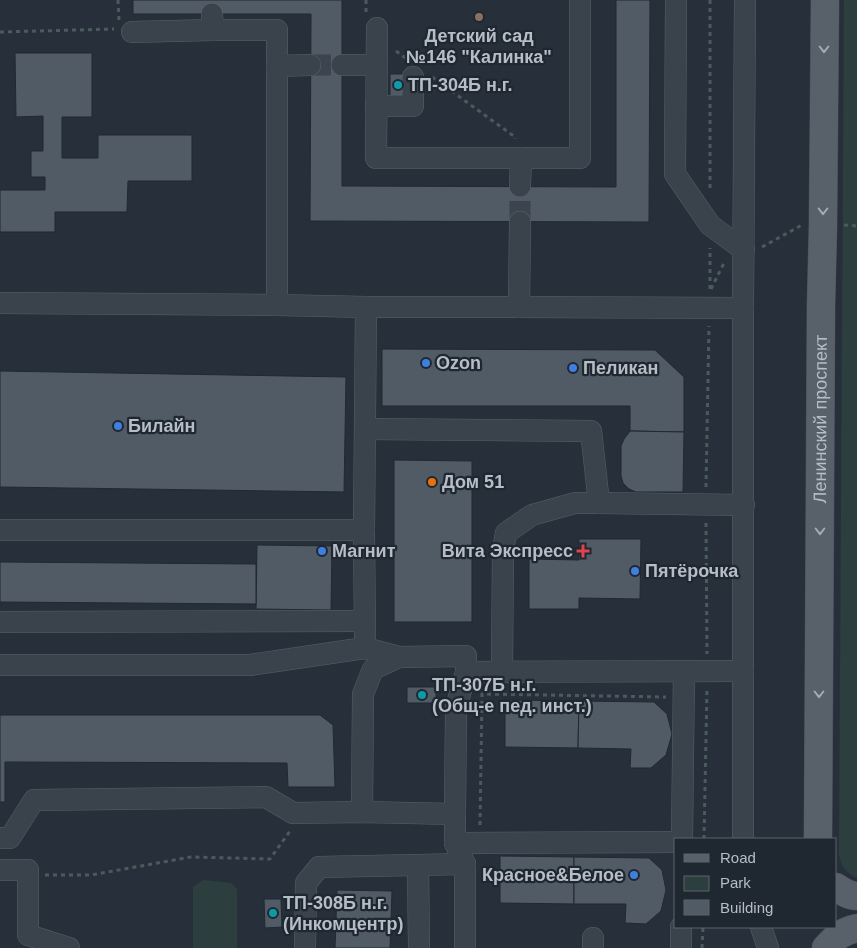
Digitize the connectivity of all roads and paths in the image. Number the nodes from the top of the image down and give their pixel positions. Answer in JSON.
{"nodes":[{"id":1,"x":118,"y":0,"type":"edge"},
{"id":2,"x":580,"y":0,"type":"edge"},
{"id":3,"x":676,"y":0,"type":"edge"},
{"id":4,"x":710,"y":0,"type":"edge"},
{"id":5,"x":745,"y":0,"type":"edge"},
{"id":6,"x":824,"y":0,"type":"edge"},
{"id":7,"x":126,"y":30,"type":"joint"},
{"id":8,"x":377,"y":32,"type":"joint"},
{"id":9,"x":310,"y":65,"type":"tunnel mouth"},
{"id":10,"x":342,"y":65,"type":"tunnel mouth"},
{"id":11,"x":376,"y":65,"type":"junction"},
{"id":12,"x":277,"y":66,"type":"junction"},
{"id":13,"x":417,"y":71,"type":"junction"},
{"id":14,"x":376,"y":106,"type":"junction"},
{"id":15,"x":518,"y":158,"type":"junction"},
{"id":16,"x":520,"y":186,"type":"tunnel mouth"},
{"id":17,"x":520,"y":222,"type":"tunnel mouth"},
{"id":18,"x":710,"y":225,"type":"junction"},
{"id":19,"x":823,"y":225,"type":"junction"},
{"id":20,"x":857,"y":226,"type":"edge"},
{"id":21,"x":744,"y":254,"type":"junction"},
{"id":22,"x":0,"y":303,"type":"edge"},
{"id":23,"x":277,"y":305,"type":"junction"},
{"id":24,"x":519,"y":306,"type":"junction"},
{"id":25,"x":366,"y":307,"type":"junction"},
{"id":26,"x":709,"y":308,"type":"junction"},
{"id":27,"x":743,"y":308,"type":"junction"},
{"id":28,"x":366,"y":429,"type":"junction"},
{"id":29,"x":599,"y":503,"type":"junction"},
{"id":30,"x":706,"y":504,"type":"junction"},
{"id":31,"x":744,"y":505,"type":"junction"},
{"id":32,"x":0,"y":530,"type":"edge"},
{"id":33,"x":364,"y":530,"type":"junction"},
{"id":34,"x":365,"y":621,"type":"junction"},
{"id":35,"x":0,"y":622,"type":"edge"},
{"id":36,"x":365,"y":648,"type":"junction"},
{"id":37,"x":399,"y":657,"type":"junction"},
{"id":38,"x":0,"y":665,"type":"edge"},
{"id":39,"x":502,"y":671,"type":"junction"},
{"id":40,"x":684,"y":671,"type":"junction"},
{"id":41,"x":707,"y":671,"type":"junction"},
{"id":42,"x":743,"y":671,"type":"junction"},
{"id":43,"x":466,"y":672,"type":"junction"},
{"id":44,"x":684,"y":697,"type":"junction"},
{"id":45,"x":706,"y":698,"type":"junction"},
{"id":46,"x":362,"y":812,"type":"junction"},
{"id":47,"x":293,"y":813,"type":"junction"},
{"id":48,"x":455,"y":814,"type":"junction"},
{"id":49,"x":0,"y":838,"type":"edge"},
{"id":50,"x":682,"y":838,"type":"edge"},
{"id":51,"x":704,"y":838,"type":"edge"},
{"id":52,"x":743,"y":838,"type":"edge"},
{"id":53,"x":818,"y":838,"type":"edge"},
{"id":54,"x":674,"y":842,"type":"edge"},
{"id":55,"x":455,"y":843,"type":"junction"},
{"id":56,"x":480,"y":843,"type":"junction"},
{"id":57,"x":465,"y":864,"type":"junction"},
{"id":58,"x":418,"y":866,"type":"junction"},
{"id":59,"x":0,"y":870,"type":"edge"},
{"id":60,"x":28,"y":870,"type":"junction"},
{"id":61,"x":837,"y":888,"type":"edge"},
{"id":62,"x":857,"y":896,"type":"edge"},
{"id":63,"x":681,"y":928,"type":"edge"},
{"id":64,"x":702,"y":928,"type":"edge"},
{"id":65,"x":761,"y":928,"type":"edge"},
{"id":66,"x":819,"y":928,"type":"edge"},
{"id":67,"x":857,"y":928,"type":"edge"},
{"id":68,"x":69,"y":948,"type":"edge"},
{"id":69,"x":305,"y":948,"type":"edge"},
{"id":70,"x":419,"y":948,"type":"edge"},
{"id":71,"x":465,"y":948,"type":"edge"},
{"id":72,"x":681,"y":948,"type":"edge"},
{"id":73,"x":702,"y":948,"type":"edge"},
{"id":74,"x":768,"y":948,"type":"edge"},
{"id":75,"x":819,"y":948,"type":"edge"},
{"id":76,"x":826,"y":948,"type":"edge"}],
"edges":[{"from":1,"to":7,"type":"path"},
{"from":2,"to":15,"type":"street"},
{"from":3,"to":18,"type":"street"},
{"from":4,"to":18,"type":"path"},
{"from":5,"to":21,"type":"street"},
{"from":6,"to":19,"type":"main road","name":"Ленинский проспект","one_way":true},
{"from":7,"to":12,"type":"street"},
{"from":8,"to":11,"type":"street"},
{"from":8,"to":13,"type":"path"},
{"from":9,"to":12,"type":"street"},
{"from":10,"to":11,"type":"street"},
{"from":11,"to":14,"type":"street"},
{"from":12,"to":23,"type":"street"},
{"from":13,"to":14,"type":"street"},
{"from":13,"to":15,"type":"path"},
{"from":14,"to":15,"type":"street"},
{"from":15,"to":16,"type":"street"},
{"from":17,"to":24,"type":"street"},
{"from":18,"to":21,"type":"street"},
{"from":18,"to":21,"type":"path"},
{"from":19,"to":20,"type":"path"},
{"from":19,"to":21,"type":"path"},
{"from":19,"to":53,"type":"main road","name":"Ленинский проспект","one_way":true},
{"from":21,"to":27,"type":"street"},
{"from":22,"to":23,"type":"street"},
{"from":23,"to":25,"type":"street"},
{"from":24,"to":25,"type":"street"},
{"from":24,"to":26,"type":"street"},
{"from":25,"to":28,"type":"street"},
{"from":26,"to":27,"type":"street"},
{"from":26,"to":30,"type":"path"},
{"from":27,"to":31,"type":"street"},
{"from":28,"to":29,"type":"street"},
{"from":28,"to":33,"type":"street"},
{"from":29,"to":30,"type":"street"},
{"from":29,"to":39,"type":"street"},
{"from":30,"to":31,"type":"street"},
{"from":30,"to":41,"type":"path"},
{"from":31,"to":42,"type":"street"},
{"from":32,"to":33,"type":"street"},
{"from":33,"to":34,"type":"street"},
{"from":34,"to":35,"type":"street"},
{"from":34,"to":36,"type":"street"},
{"from":36,"to":37,"type":"street"},
{"from":36,"to":38,"type":"street"},
{"from":37,"to":43,"type":"street"},
{"from":37,"to":46,"type":"street"},
{"from":39,"to":40,"type":"street"},
{"from":39,"to":43,"type":"street"},
{"from":40,"to":41,"type":"street"},
{"from":40,"to":44,"type":"street"},
{"from":41,"to":42,"type":"street"},
{"from":41,"to":45,"type":"path"},
{"from":42,"to":52,"type":"street"},
{"from":43,"to":48,"type":"street"},
{"from":44,"to":45,"type":"path"},
{"from":44,"to":50,"type":"street"},
{"from":44,"to":56,"type":"path"},
{"from":45,"to":51,"type":"path"},
{"from":46,"to":47,"type":"street"},
{"from":46,"to":48,"type":"street"},
{"from":47,"to":49,"type":"street"},
{"from":47,"to":60,"type":"path"},
{"from":48,"to":55,"type":"street"},
{"from":54,"to":56,"type":"street"},
{"from":55,"to":56,"type":"street"},
{"from":55,"to":57,"type":"street"},
{"from":57,"to":58,"type":"street"},
{"from":57,"to":71,"type":"street"},
{"from":58,"to":69,"type":"street"},
{"from":58,"to":70,"type":"street"},
{"from":59,"to":60,"type":"street"},
{"from":60,"to":68,"type":"street"},
{"from":61,"to":62,"type":"main road"},
{"from":63,"to":72,"type":"street"},
{"from":64,"to":73,"type":"path"},
{"from":65,"to":74,"type":"street"},
{"from":66,"to":75,"type":"main road"},
{"from":67,"to":76,"type":"main road"}]}
